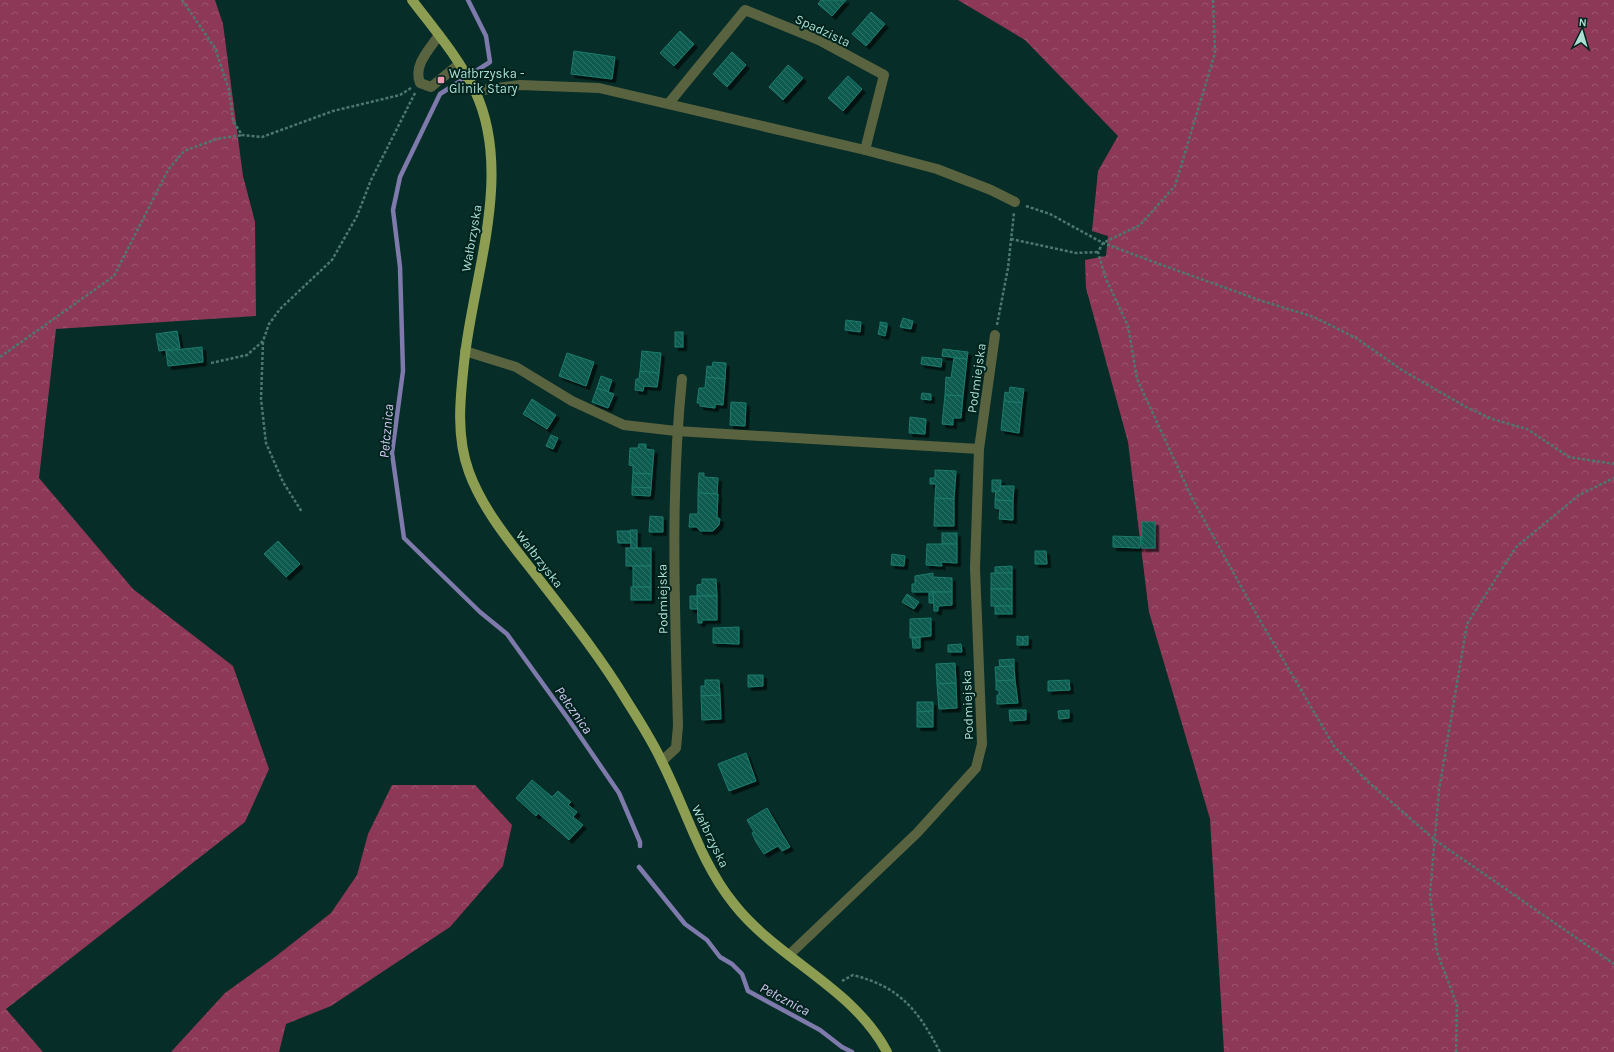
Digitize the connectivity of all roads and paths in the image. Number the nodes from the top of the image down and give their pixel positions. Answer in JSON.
{"nodes":[{"id":1,"x":182,"y":0,"type":"edge"},
{"id":2,"x":412,"y":0,"type":"edge"},
{"id":3,"x":1213,"y":0,"type":"edge"},
{"id":4,"x":439,"y":35,"type":"junction"},
{"id":5,"x":460,"y":66,"type":"junction"},
{"id":6,"x":420,"y":83,"type":"junction"},
{"id":7,"x":473,"y":89,"type":"junction"},
{"id":8,"x":669,"y":104,"type":"junction"},
{"id":9,"x":242,"y":135,"type":"junction"},
{"id":10,"x":865,"y":150,"type":"junction"},
{"id":11,"x":1015,"y":202,"type":"junction"},
{"id":12,"x":1011,"y":239,"type":"junction"},
{"id":13,"x":1103,"y":243,"type":"junction"},
{"id":14,"x":1098,"y":252,"type":"junction"},
{"id":15,"x":994,"y":335,"type":"joint"},
{"id":16,"x":263,"y":341,"type":"junction"},
{"id":17,"x":465,"y":351,"type":"junction"},
{"id":18,"x":0,"y":357,"type":"edge"},
{"id":19,"x":211,"y":363,"type":"dead end"},
{"id":20,"x":682,"y":379,"type":"dead end"},
{"id":21,"x":676,"y":431,"type":"junction"},
{"id":22,"x":979,"y":449,"type":"junction"},
{"id":23,"x":1614,"y":464,"type":"edge"},
{"id":24,"x":1614,"y":478,"type":"edge"},
{"id":25,"x":302,"y":512,"type":"dead end"},
{"id":26,"x":662,"y":761,"type":"junction"},
{"id":27,"x":1435,"y":840,"type":"junction"},
{"id":28,"x":789,"y":955,"type":"junction"},
{"id":29,"x":1614,"y":964,"type":"edge"},
{"id":30,"x":831,"y":987,"type":"junction"},
{"id":31,"x":887,"y":1052,"type":"edge"},
{"id":32,"x":940,"y":1052,"type":"edge"},
{"id":33,"x":1456,"y":1052,"type":"edge"}],
"edges":[{"from":1,"to":9,"type":"path"},
{"from":2,"to":4,"type":"main road","name":"Wałbrzyska"},
{"from":3,"to":13,"type":"path"},
{"from":4,"to":5,"type":"main road","name":"Wałbrzyska"},
{"from":4,"to":6,"type":"street"},
{"from":5,"to":6,"type":"street"},
{"from":5,"to":7,"type":"main road","name":"Wałbrzyska"},
{"from":6,"to":9,"type":"path"},
{"from":6,"to":16,"type":"path"},
{"from":7,"to":8,"type":"street"},
{"from":7,"to":17,"type":"main road","name":"Wałbrzyska"},
{"from":8,"to":10,"type":"street"},
{"from":8,"to":10,"type":"street","name":"Spadzista"},
{"from":9,"to":18,"type":"path"},
{"from":10,"to":11,"type":"street"},
{"from":11,"to":12,"type":"path"},
{"from":11,"to":13,"type":"path"},
{"from":12,"to":14,"type":"path"},
{"from":12,"to":15,"type":"path"},
{"from":13,"to":14,"type":"path"},
{"from":13,"to":23,"type":"path"},
{"from":14,"to":27,"type":"path"},
{"from":15,"to":22,"type":"street","name":"Podmiejska"},
{"from":16,"to":19,"type":"path"},
{"from":16,"to":25,"type":"path"},
{"from":17,"to":21,"type":"street"},
{"from":17,"to":26,"type":"main road","name":"Wałbrzyska"},
{"from":20,"to":21,"type":"street","name":"Podmiejska"},
{"from":21,"to":22,"type":"street"},
{"from":21,"to":26,"type":"street","name":"Podmiejska"},
{"from":22,"to":28,"type":"street","name":"Podmiejska"},
{"from":24,"to":27,"type":"path"},
{"from":26,"to":28,"type":"main road","name":"Wałbrzyska"},
{"from":27,"to":29,"type":"path"},
{"from":27,"to":33,"type":"path"},
{"from":28,"to":30,"type":"main road","name":"Wałbrzyska"},
{"from":30,"to":31,"type":"main road","name":"Wałbrzyska"},
{"from":30,"to":32,"type":"path"}]}
